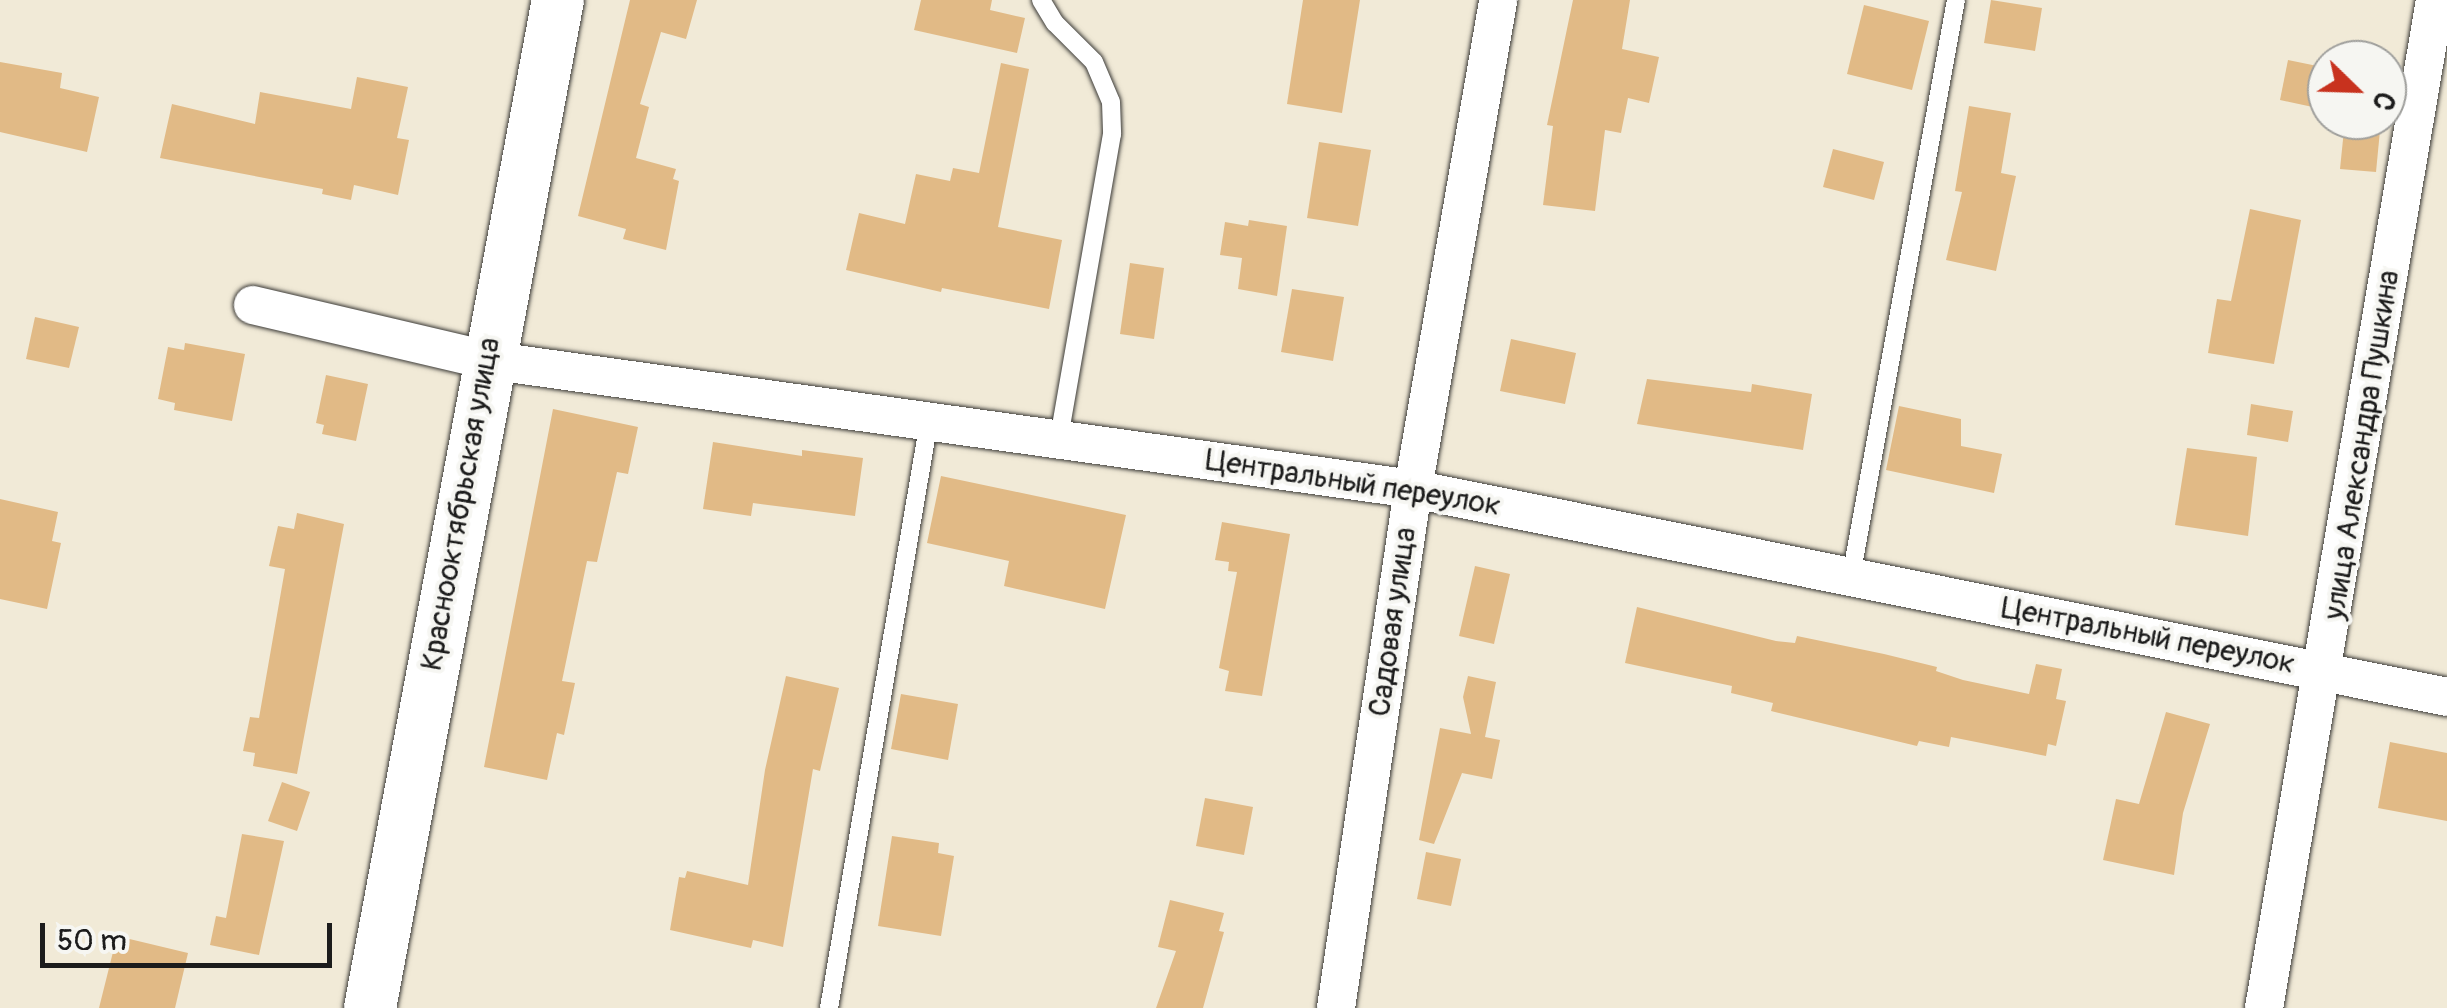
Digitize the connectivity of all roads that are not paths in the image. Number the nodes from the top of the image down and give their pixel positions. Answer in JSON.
{"nodes":[{"id":1,"x":558,"y":0,"type":"edge"},
{"id":2,"x":1041,"y":0,"type":"edge"},
{"id":3,"x":1498,"y":0,"type":"edge"},
{"id":4,"x":1956,"y":0,"type":"edge"},
{"id":5,"x":2435,"y":0,"type":"edge"},
{"id":6,"x":253,"y":306,"type":"dead end"},
{"id":7,"x":487,"y":360,"type":"junction"},
{"id":8,"x":929,"y":421,"type":"junction"},
{"id":9,"x":1060,"y":438,"type":"junction"},
{"id":10,"x":1412,"y":489,"type":"junction"},
{"id":11,"x":1851,"y":577,"type":"junction"},
{"id":12,"x":2324,"y":672,"type":"junction"},
{"id":13,"x":2447,"y":697,"type":"edge"},
{"id":14,"x":370,"y":1008,"type":"edge"},
{"id":15,"x":830,"y":1008,"type":"edge"},
{"id":16,"x":1336,"y":1008,"type":"edge"},
{"id":17,"x":2264,"y":1008,"type":"edge"}],
"edges":[{"from":1,"to":7,"type":"main road","name":"Краснооктябрьская улица"},
{"from":2,"to":9,"type":"lane"},
{"from":3,"to":10,"type":"street","name":"Садовая улица"},
{"from":4,"to":11,"type":"lane"},
{"from":5,"to":12,"type":"street","name":"улица Александра Пушкина"},
{"from":6,"to":7,"type":"street","name":"Центральный переулок"},
{"from":7,"to":8,"type":"street","name":"Центральный переулок"},
{"from":7,"to":14,"type":"main road","name":"Краснооктябрьская улица"},
{"from":8,"to":9,"type":"street","name":"Центральный переулок"},
{"from":8,"to":15,"type":"lane"},
{"from":9,"to":10,"type":"street","name":"Центральный переулок"},
{"from":10,"to":11,"type":"street","name":"Центральный переулок"},
{"from":10,"to":16,"type":"street","name":"Садовая улица"},
{"from":11,"to":12,"type":"street","name":"Центральный переулок"},
{"from":12,"to":13,"type":"street","name":"Центральный переулок"},
{"from":12,"to":17,"type":"street","name":"улица Александра Пушкина"}]}
